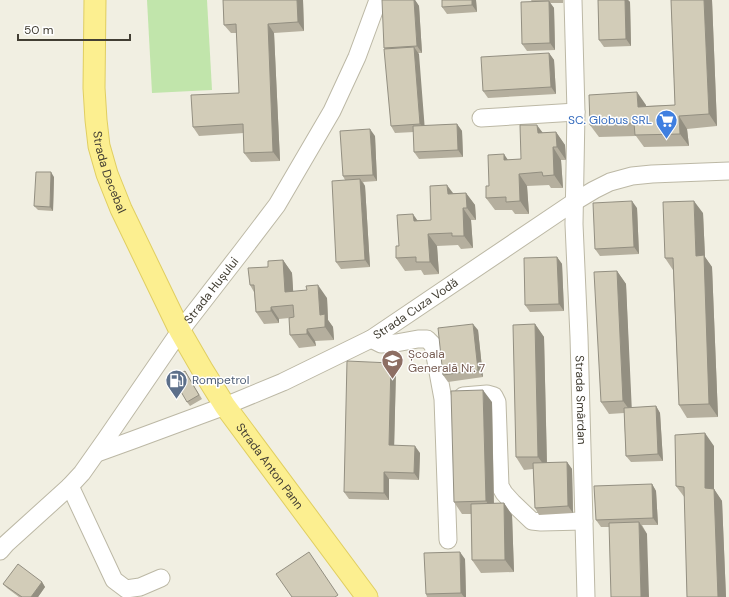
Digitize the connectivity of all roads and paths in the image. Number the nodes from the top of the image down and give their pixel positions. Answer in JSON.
{"nodes":[{"id":1,"x":95,"y":0,"type":"edge"},
{"id":2,"x":378,"y":0,"type":"edge"},
{"id":3,"x":573,"y":0,"type":"edge"},
{"id":4,"x":576,"y":112,"type":"junction"},
{"id":5,"x":481,"y":118,"type":"dead end"},
{"id":6,"x":729,"y":171,"type":"edge"},
{"id":7,"x":574,"y":202,"type":"junction"},
{"id":8,"x":180,"y":331,"type":"junction"},
{"id":9,"x":372,"y":339,"type":"junction"},
{"id":10,"x":443,"y":399,"type":"junction"},
{"id":11,"x":225,"y":406,"type":"junction"},
{"id":12,"x":96,"y":453,"type":"junction"},
{"id":13,"x":70,"y":486,"type":"junction"},
{"id":14,"x":584,"y":521,"type":"junction"},
{"id":15,"x":448,"y":540,"type":"dead end"},
{"id":16,"x":0,"y":551,"type":"edge"},
{"id":17,"x":161,"y":578,"type":"dead end"},
{"id":18,"x":114,"y":580,"type":"junction"},
{"id":19,"x":123,"y":597,"type":"edge"},
{"id":20,"x":367,"y":597,"type":"edge"},
{"id":21,"x":586,"y":597,"type":"edge"}],
"edges":[{"from":1,"to":8,"type":"main road","name":"Strada Decebal"},
{"from":2,"to":8,"type":"street","name":"Strada Hușului"},
{"from":3,"to":4,"type":"street","name":"Strada Smârdan"},
{"from":4,"to":5,"type":"street"},
{"from":4,"to":7,"type":"street","name":"Strada Smârdan"},
{"from":6,"to":7,"type":"street","name":"Strada Cuza Vodă"},
{"from":7,"to":9,"type":"street","name":"Strada Cuza Vodă"},
{"from":7,"to":14,"type":"street","name":"Strada Smârdan"},
{"from":8,"to":11,"type":"main road","name":"Strada Anton Pann"},
{"from":8,"to":12,"type":"street","name":"Strada Hușului"},
{"from":9,"to":10,"type":"street"},
{"from":9,"to":11,"type":"street","name":"Strada Cuza Vodă"},
{"from":10,"to":14,"type":"street"},
{"from":10,"to":15,"type":"street"},
{"from":11,"to":12,"type":"street","name":"Strada Cuza Vodă"},
{"from":11,"to":20,"type":"main road","name":"Strada Anton Pann"},
{"from":12,"to":13,"type":"street","name":"Strada Hușului"},
{"from":13,"to":16,"type":"street","name":"Strada Hușului"},
{"from":13,"to":18,"type":"street"},
{"from":14,"to":21,"type":"street","name":"Strada Smârdan"},
{"from":17,"to":18,"type":"street"},
{"from":18,"to":19,"type":"street"}]}
